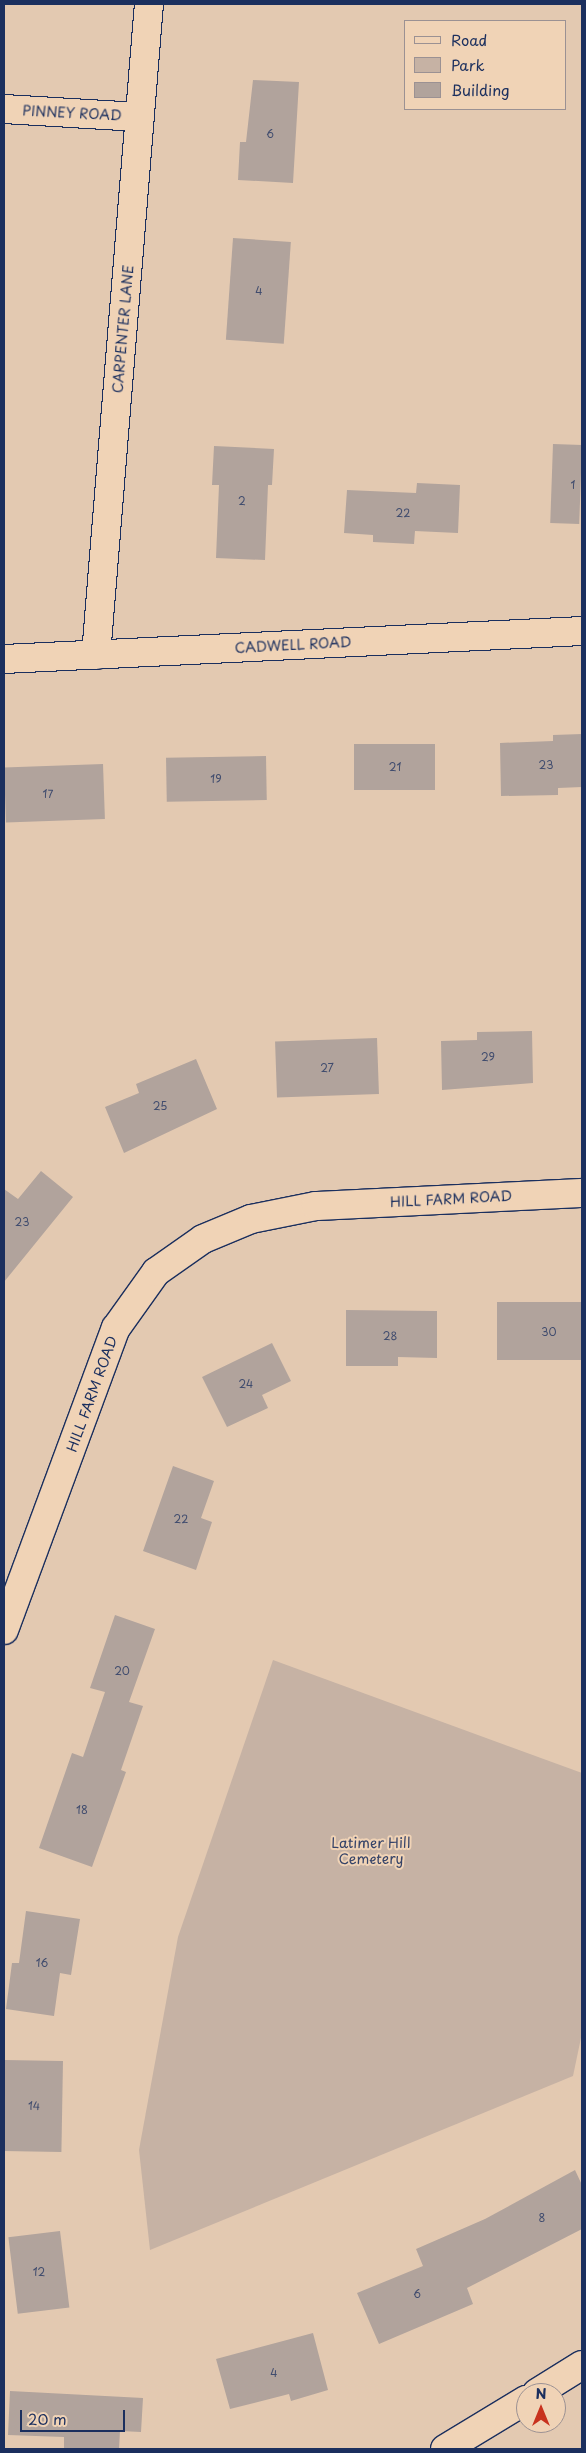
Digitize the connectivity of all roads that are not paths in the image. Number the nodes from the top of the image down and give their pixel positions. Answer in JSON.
{"nodes":[{"id":1,"x":149,"y":4,"type":"edge"},
{"id":2,"x":4,"y":108,"type":"edge"},
{"id":3,"x":140,"y":117,"type":"junction"},
{"id":4,"x":582,"y":631,"type":"edge"},
{"id":5,"x":96,"y":655,"type":"junction"},
{"id":6,"x":4,"y":659,"type":"edge"},
{"id":7,"x":582,"y":1193,"type":"edge"},
{"id":8,"x":4,"y":1630,"type":"edge"},
{"id":9,"x":582,"y":2365,"type":"edge"},
{"id":10,"x":553,"y":2383,"type":"edge"},
{"id":11,"x":516,"y":2406,"type":"edge"},
{"id":12,"x":445,"y":2449,"type":"edge"}],
"edges":[{"from":1,"to":3,"type":"street","name":"CARPENTER LANE"},
{"from":2,"to":3,"type":"street","name":"PINNEY ROAD"},
{"from":3,"to":5,"type":"street","name":"CARPENTER LANE"},
{"from":4,"to":5,"type":"street","name":"CADWELL ROAD"},
{"from":5,"to":6,"type":"street","name":"CADWELL ROAD"},
{"from":7,"to":8,"type":"street","name":"HILL FARM ROAD"},
{"from":9,"to":10,"type":"street"},
{"from":11,"to":12,"type":"street"}]}
